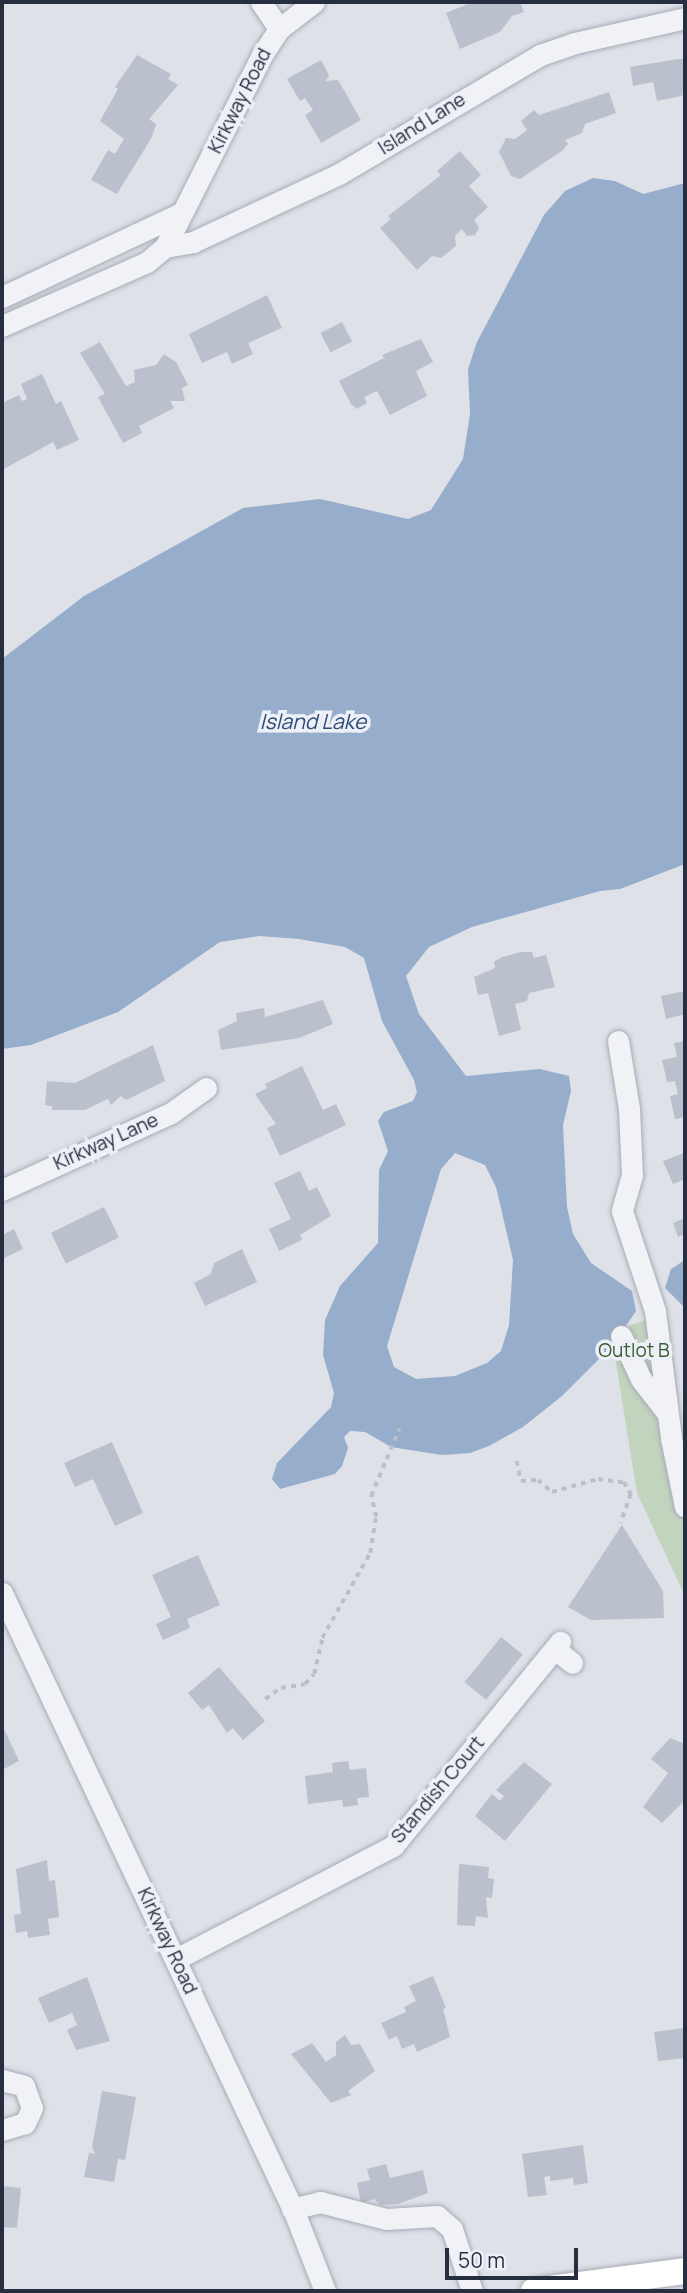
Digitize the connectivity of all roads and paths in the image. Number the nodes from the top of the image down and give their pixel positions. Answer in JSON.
{"nodes":[{"id":1,"x":261,"y":2,"type":"edge"},
{"id":2,"x":314,"y":2,"type":"edge"},
{"id":3,"x":685,"y":18,"type":"edge"},
{"id":4,"x":279,"y":29,"type":"junction"},
{"id":5,"x":181,"y":213,"type":"junction"},
{"id":6,"x":165,"y":247,"type":"junction"},
{"id":7,"x":2,"y":296,"type":"edge"},
{"id":8,"x":2,"y":326,"type":"edge"},
{"id":9,"x":618,"y":1041,"type":"dead end"},
{"id":10,"x":206,"y":1088,"type":"dead end"},
{"id":11,"x":2,"y":1190,"type":"edge"},
{"id":12,"x":621,"y":1336,"type":"dead end"},
{"id":13,"x":668,"y":1414,"type":"junction"},
{"id":14,"x":399,"y":1429,"type":"dead end"},
{"id":15,"x":517,"y":1461,"type":"dead end"},
{"id":16,"x":685,"y":1507,"type":"edge"},
{"id":17,"x":621,"y":1523,"type":"dead end"},
{"id":18,"x":2,"y":1593,"type":"edge"},
{"id":19,"x":572,"y":1663,"type":"dead end"},
{"id":20,"x":265,"y":1699,"type":"dead end"},
{"id":21,"x":176,"y":1959,"type":"junction"},
{"id":22,"x":2,"y":2080,"type":"edge"},
{"id":23,"x":2,"y":2130,"type":"edge"},
{"id":24,"x":292,"y":2209,"type":"junction"},
{"id":25,"x":685,"y":2271,"type":"edge"},
{"id":26,"x":548,"y":2290,"type":"edge"},
{"id":27,"x":325,"y":2291,"type":"edge"},
{"id":28,"x":472,"y":2291,"type":"edge"}],
"edges":[{"from":1,"to":4,"type":"street"},
{"from":2,"to":4,"type":"street","name":"Kirkway Road"},
{"from":3,"to":6,"type":"street","name":"Island Lane"},
{"from":4,"to":5,"type":"street","name":"Kirkway Road"},
{"from":5,"to":6,"type":"street","name":"Kirkway Road"},
{"from":5,"to":7,"type":"street"},
{"from":6,"to":8,"type":"street"},
{"from":9,"to":13,"type":"street"},
{"from":10,"to":11,"type":"street","name":"Kirkway Lane"},
{"from":12,"to":13,"type":"street"},
{"from":13,"to":16,"type":"street"},
{"from":14,"to":20,"type":"path"},
{"from":15,"to":17,"type":"path"},
{"from":18,"to":21,"type":"street","name":"Kirkway Road"},
{"from":19,"to":21,"type":"street","name":"Standish Court"},
{"from":21,"to":24,"type":"street","name":"Kirkway Road"},
{"from":22,"to":23,"type":"street"},
{"from":24,"to":27,"type":"street","name":"Kirkway Road"},
{"from":24,"to":28,"type":"street"},
{"from":25,"to":26,"type":"main road"}]}
